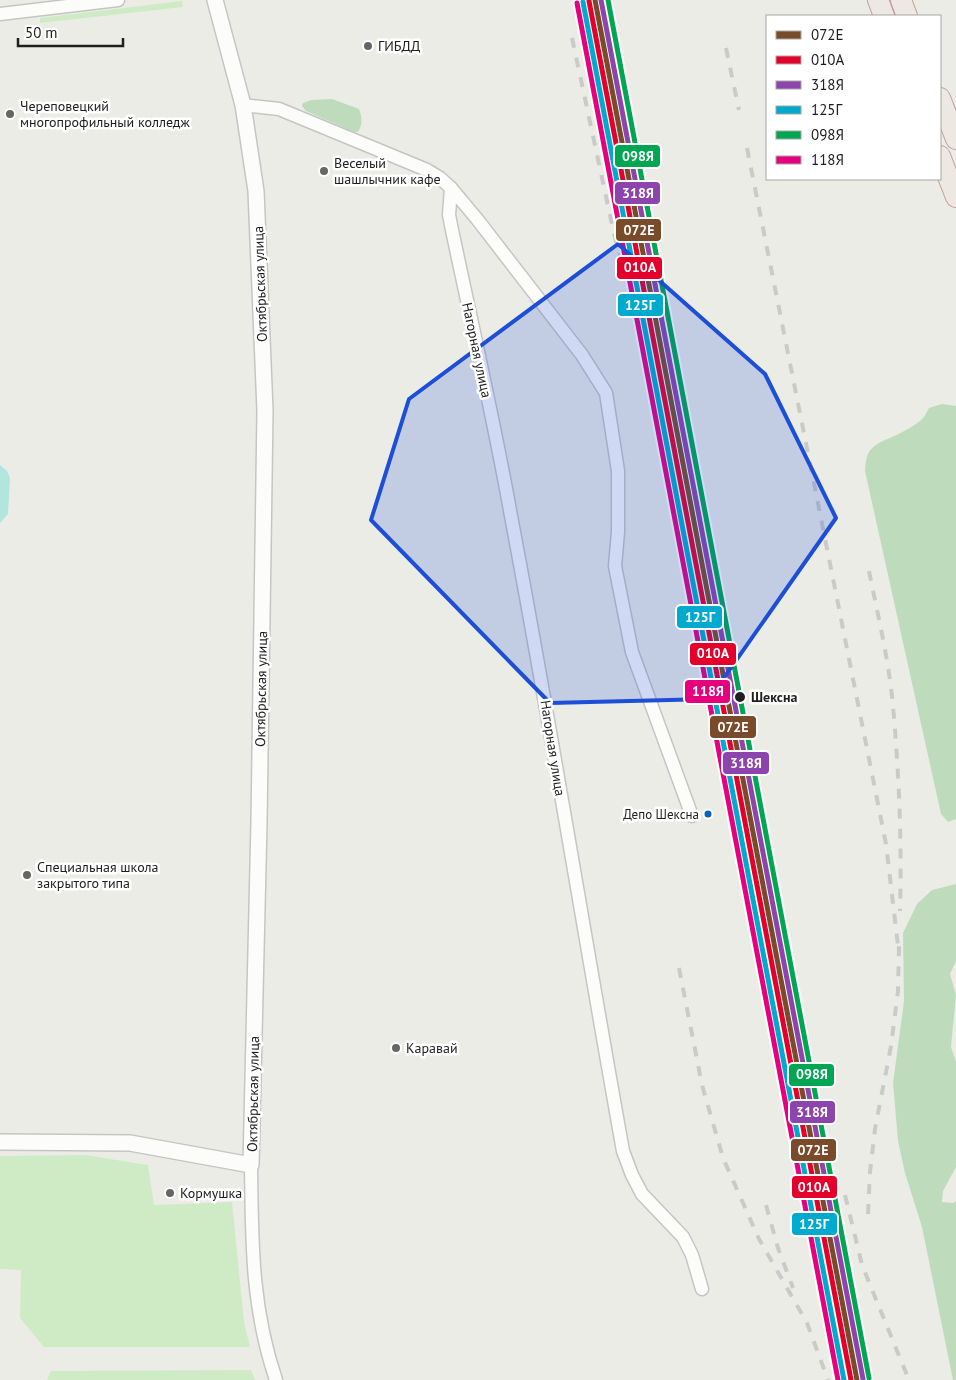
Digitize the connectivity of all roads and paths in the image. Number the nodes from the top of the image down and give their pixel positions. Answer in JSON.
{"nodes":[{"id":1,"x":118,"y":0,"type":"edge"},
{"id":2,"x":215,"y":0,"type":"edge"},
{"id":3,"x":878,"y":0,"type":"edge"},
{"id":4,"x":901,"y":0,"type":"edge"},
{"id":5,"x":0,"y":14,"type":"edge"},
{"id":6,"x":884,"y":15,"type":"edge"},
{"id":7,"x":908,"y":15,"type":"edge"},
{"id":8,"x":941,"y":101,"type":"edge"},
{"id":9,"x":243,"y":105,"type":"junction"},
{"id":10,"x":956,"y":139,"type":"edge"},
{"id":11,"x":941,"y":159,"type":"edge"},
{"id":12,"x":451,"y":188,"type":"junction"},
{"id":13,"x":956,"y":197,"type":"edge"},
{"id":14,"x":692,"y":816,"type":"dead end"},
{"id":15,"x":0,"y":1142,"type":"edge"},
{"id":16,"x":251,"y":1164,"type":"junction"},
{"id":17,"x":702,"y":1289,"type":"dead end"},
{"id":18,"x":276,"y":1380,"type":"edge"}],
"edges":[{"from":1,"to":5,"type":"street"},
{"from":2,"to":9,"type":"street","name":"Октябрьская улица"},
{"from":3,"to":6,"type":"highway"},
{"from":4,"to":7,"type":"highway"},
{"from":8,"to":10,"type":"highway"},
{"from":9,"to":12,"type":"street"},
{"from":9,"to":16,"type":"street","name":"Октябрьская улица"},
{"from":11,"to":13,"type":"highway"},
{"from":12,"to":14,"type":"street"},
{"from":12,"to":17,"type":"street","name":"Нагорная улица"},
{"from":15,"to":16,"type":"street"},
{"from":16,"to":18,"type":"street","name":"Октябрьская улица"}]}
